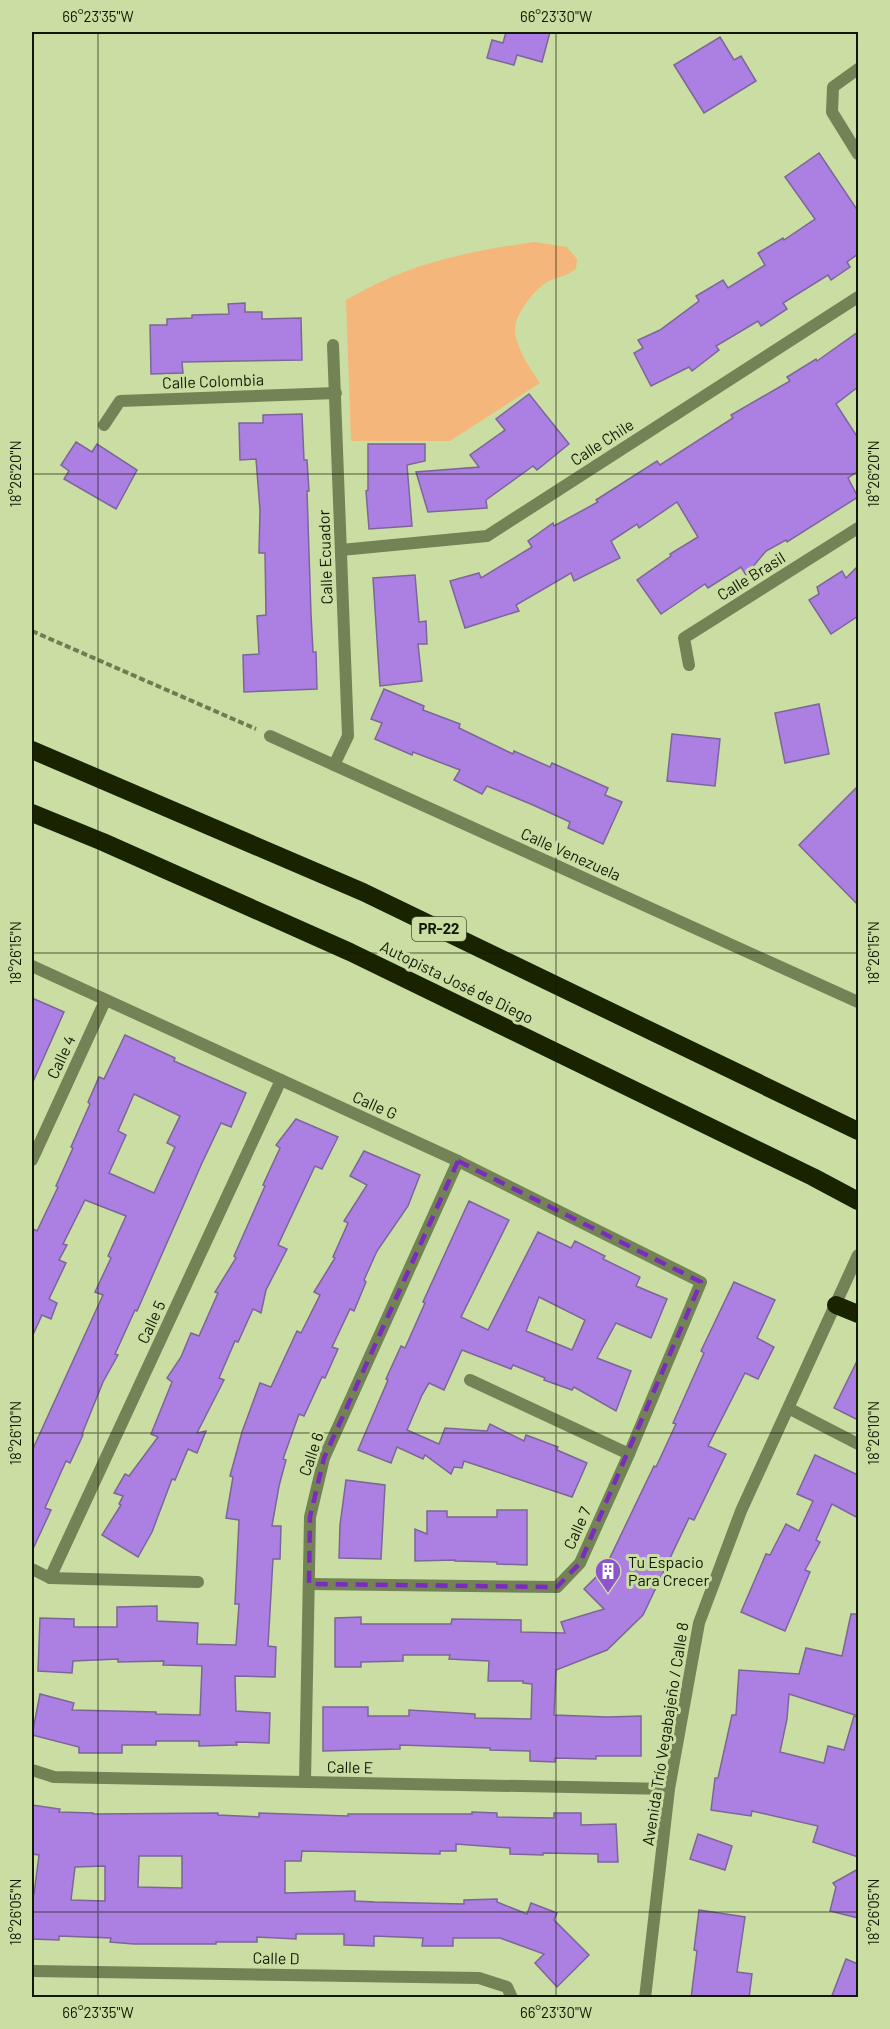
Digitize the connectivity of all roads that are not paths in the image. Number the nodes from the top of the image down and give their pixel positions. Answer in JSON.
{"nodes":[{"id":1,"x":858,"y":69,"type":"edge"},
{"id":2,"x":858,"y":154,"type":"edge"},
{"id":3,"x":858,"y":297,"type":"edge"},
{"id":4,"x":333,"y":345,"type":"dead end"},
{"id":5,"x":336,"y":393,"type":"junction"},
{"id":6,"x":104,"y":425,"type":"dead end"},
{"id":7,"x":858,"y":528,"type":"edge"},
{"id":8,"x":341,"y":550,"type":"junction"},
{"id":9,"x":689,"y":665,"type":"dead end"},
{"id":10,"x":270,"y":736,"type":"road end"},
{"id":11,"x":32,"y":750,"type":"edge"},
{"id":12,"x":334,"y":765,"type":"junction"},
{"id":13,"x":32,"y":813,"type":"edge"},
{"id":14,"x":32,"y":966,"type":"edge"},
{"id":15,"x":105,"y":1001,"type":"junction"},
{"id":16,"x":858,"y":1002,"type":"edge"},
{"id":17,"x":281,"y":1080,"type":"junction"},
{"id":18,"x":858,"y":1131,"type":"edge"},
{"id":19,"x":32,"y":1160,"type":"edge"},
{"id":20,"x":458,"y":1161,"type":"junction"},
{"id":21,"x":858,"y":1202,"type":"edge"},
{"id":22,"x":858,"y":1255,"type":"edge"},
{"id":23,"x":701,"y":1282,"type":"joint"},
{"id":24,"x":836,"y":1305,"type":"junction"},
{"id":25,"x":858,"y":1314,"type":"edge"},
{"id":26,"x":470,"y":1380,"type":"dead end"},
{"id":27,"x":789,"y":1409,"type":"junction"},
{"id":28,"x":858,"y":1444,"type":"edge"},
{"id":29,"x":629,"y":1454,"type":"junction"},
{"id":30,"x":32,"y":1569,"type":"edge"},
{"id":31,"x":50,"y":1578,"type":"junction"},
{"id":32,"x":198,"y":1582,"type":"dead end"},
{"id":33,"x":309,"y":1584,"type":"junction"},
{"id":34,"x":32,"y":1770,"type":"edge"},
{"id":35,"x":305,"y":1782,"type":"junction"},
{"id":36,"x":669,"y":1789,"type":"junction"},
{"id":37,"x":32,"y":1971,"type":"edge"},
{"id":38,"x":512,"y":1998,"type":"edge"},
{"id":39,"x":645,"y":1998,"type":"edge"}],
"edges":[{"from":1,"to":2,"type":"street"},
{"from":3,"to":8,"type":"street","name":"Calle Chile"},
{"from":4,"to":5,"type":"street","name":"Calle Ecuador"},
{"from":5,"to":6,"type":"street","name":"Calle Colombia"},
{"from":5,"to":8,"type":"street","name":"Calle Ecuador"},
{"from":7,"to":9,"type":"street","name":"Calle Brasil"},
{"from":8,"to":12,"type":"street","name":"Calle Ecuador"},
{"from":10,"to":12,"type":"street","name":"Calle Venezuela"},
{"from":11,"to":18,"type":"highway","number":"PR-22"},
{"from":12,"to":16,"type":"street","name":"Calle Venezuela"},
{"from":13,"to":21,"type":"highway","name":"Autopista José de Diego"},
{"from":14,"to":15,"type":"street","name":"Calle G"},
{"from":15,"to":17,"type":"street","name":"Calle G"},
{"from":15,"to":19,"type":"street","name":"Calle 4"},
{"from":17,"to":20,"type":"street","name":"Calle G"},
{"from":17,"to":31,"type":"street","name":"Calle 5"},
{"from":20,"to":23,"type":"street","name":"Calle G"},
{"from":20,"to":33,"type":"street","name":"Calle 6"},
{"from":22,"to":24,"type":"street","name":"Avenida Trío Vegabajeño / Calle 8"},
{"from":23,"to":29,"type":"street","name":"Calle 7"},
{"from":24,"to":25,"type":"highway"},
{"from":24,"to":27,"type":"street","name":"Avenida Trío Vegabajeño / Calle 8"},
{"from":26,"to":29,"type":"street"},
{"from":27,"to":28,"type":"street"},
{"from":27,"to":36,"type":"street","name":"Avenida Trío Vegabajeño / Calle 8"},
{"from":29,"to":33,"type":"street","name":"Calle 7"},
{"from":30,"to":31,"type":"street"},
{"from":31,"to":32,"type":"street"},
{"from":33,"to":35,"type":"street","name":"Calle 6"},
{"from":34,"to":35,"type":"street","name":"Calle E"},
{"from":35,"to":36,"type":"street","name":"Calle E"},
{"from":36,"to":39,"type":"street","name":"Avenida Trío Vegabajeño / Calle 8"},
{"from":37,"to":38,"type":"street","name":"Calle D"}]}
